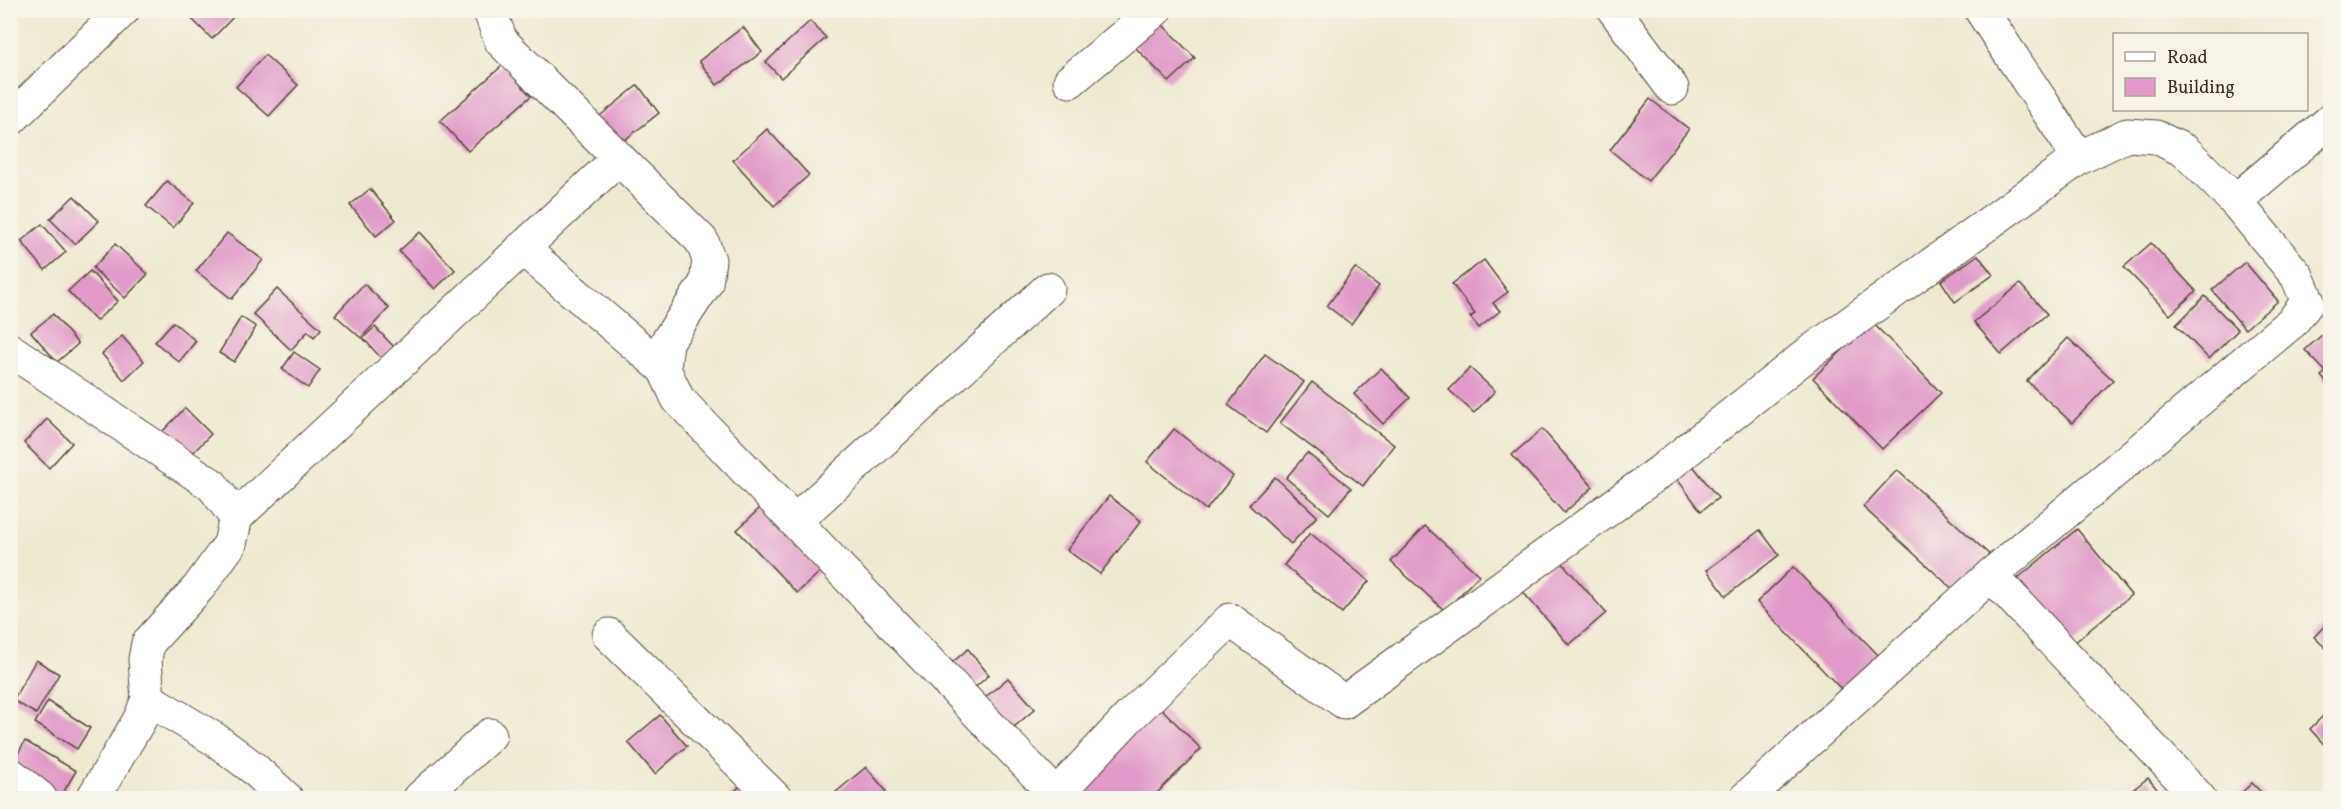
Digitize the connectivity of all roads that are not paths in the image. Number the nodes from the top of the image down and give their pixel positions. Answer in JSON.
{"nodes":[{"id":1,"x":123,"y":10,"type":"edge"},
{"id":2,"x":1155,"y":10,"type":"edge"},
{"id":3,"x":1614,"y":10,"type":"edge"},
{"id":4,"x":1981,"y":10,"type":"edge"},
{"id":5,"x":490,"y":12,"type":"edge"},
{"id":6,"x":1070,"y":81,"type":"dead end"},
{"id":7,"x":1672,"y":88,"type":"dead end"},
{"id":8,"x":10,"y":120,"type":"edge"},
{"id":9,"x":2331,"y":121,"type":"edge"},
{"id":10,"x":619,"y":158,"type":"junction"},
{"id":11,"x":2079,"y":158,"type":"junction"},
{"id":12,"x":2235,"y":201,"type":"junction"},
{"id":13,"x":522,"y":249,"type":"junction"},
{"id":14,"x":1048,"y":289,"type":"dead end"},
{"id":15,"x":10,"y":350,"type":"edge"},
{"id":16,"x":664,"y":369,"type":"junction"},
{"id":17,"x":236,"y":517,"type":"junction"},
{"id":18,"x":795,"y":521,"type":"junction"},
{"id":19,"x":1990,"y":574,"type":"junction"},
{"id":20,"x":609,"y":635,"type":"dead end"},
{"id":21,"x":148,"y":699,"type":"junction"},
{"id":22,"x":490,"y":735,"type":"dead end"},
{"id":23,"x":10,"y":774,"type":"edge"},
{"id":24,"x":1054,"y":797,"type":"edge"},
{"id":25,"x":40,"y":798,"type":"edge"},
{"id":26,"x":93,"y":798,"type":"edge"},
{"id":27,"x":286,"y":798,"type":"edge"},
{"id":28,"x":420,"y":798,"type":"edge"},
{"id":29,"x":775,"y":798,"type":"edge"},
{"id":30,"x":1746,"y":798,"type":"edge"},
{"id":31,"x":2199,"y":798,"type":"edge"}],
"edges":[{"from":1,"to":8,"type":"street"},
{"from":2,"to":6,"type":"street"},
{"from":3,"to":7,"type":"street"},
{"from":4,"to":11,"type":"street"},
{"from":5,"to":10,"type":"street"},
{"from":9,"to":12,"type":"street"},
{"from":10,"to":13,"type":"street"},
{"from":10,"to":16,"type":"street"},
{"from":11,"to":12,"type":"street"},
{"from":11,"to":24,"type":"street"},
{"from":12,"to":19,"type":"street"},
{"from":13,"to":16,"type":"street"},
{"from":13,"to":17,"type":"street"},
{"from":14,"to":18,"type":"street"},
{"from":15,"to":17,"type":"street"},
{"from":16,"to":18,"type":"street"},
{"from":17,"to":21,"type":"street"},
{"from":18,"to":24,"type":"street"},
{"from":19,"to":30,"type":"street"},
{"from":19,"to":31,"type":"street"},
{"from":20,"to":29,"type":"street"},
{"from":21,"to":26,"type":"street"},
{"from":21,"to":27,"type":"street"},
{"from":22,"to":28,"type":"street"},
{"from":23,"to":25,"type":"street"}]}
